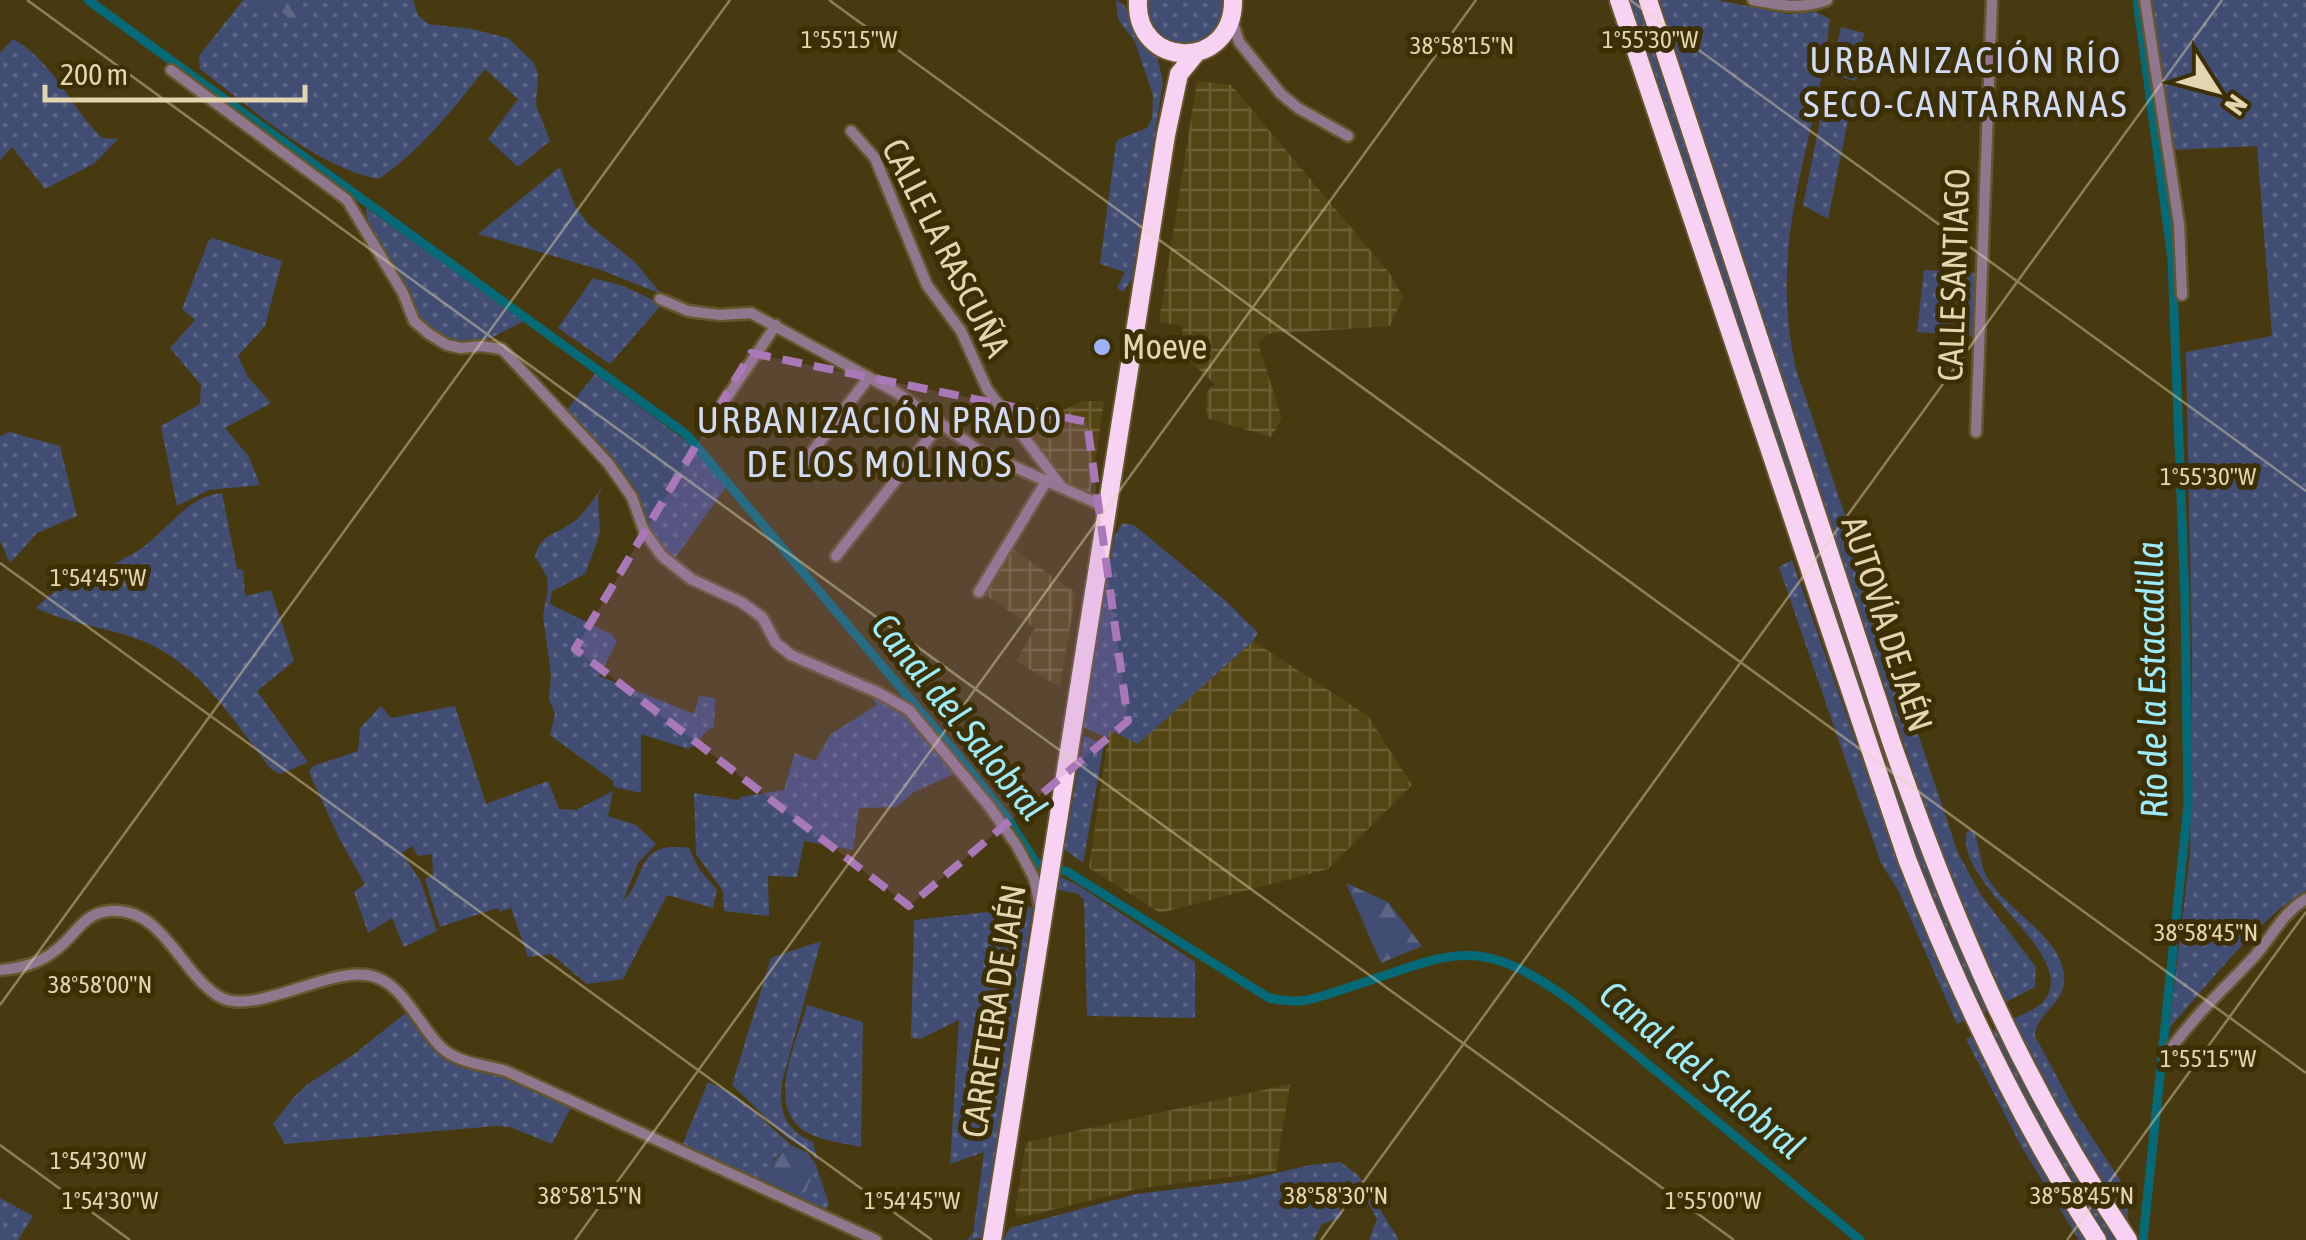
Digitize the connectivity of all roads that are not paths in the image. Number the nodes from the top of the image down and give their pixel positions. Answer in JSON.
{"nodes":[{"id":1,"x":1138,"y":0,"type":"edge"},
{"id":2,"x":1618,"y":0,"type":"edge"},
{"id":3,"x":1648,"y":0,"type":"edge"},
{"id":4,"x":1753,"y":0,"type":"edge"},
{"id":5,"x":1827,"y":0,"type":"edge"},
{"id":6,"x":1992,"y":0,"type":"edge"},
{"id":7,"x":2145,"y":0,"type":"edge"},
{"id":8,"x":1233,"y":5,"type":"edge"},
{"id":9,"x":1152,"y":41,"type":"junction"},
{"id":10,"x":1217,"y":42,"type":"junction"},
{"id":11,"x":1245,"y":48,"type":"junction"},
{"id":12,"x":1198,"y":52,"type":"junction"},
{"id":13,"x":171,"y":70,"type":"dead end"},
{"id":14,"x":1176,"y":81,"type":"junction"},
{"id":15,"x":852,"y":131,"type":"dead end"},
{"id":16,"x":1348,"y":136,"type":"dead end"},
{"id":17,"x":2182,"y":294,"type":"dead end"},
{"id":18,"x":660,"y":299,"type":"dead end"},
{"id":19,"x":776,"y":325,"type":"junction"},
{"id":20,"x":869,"y":377,"type":"junction"},
{"id":21,"x":724,"y":403,"type":"dead end"},
{"id":22,"x":940,"y":424,"type":"junction"},
{"id":23,"x":1976,"y":432,"type":"dead end"},
{"id":24,"x":800,"y":467,"type":"dead end"},
{"id":25,"x":1047,"y":480,"type":"junction"},
{"id":26,"x":1062,"y":487,"type":"junction"},
{"id":27,"x":1108,"y":508,"type":"junction"},
{"id":28,"x":836,"y":556,"type":"dead end"},
{"id":29,"x":979,"y":592,"type":"dead end"},
{"id":30,"x":2306,"y":899,"type":"edge"},
{"id":31,"x":1042,"y":911,"type":"junction"},
{"id":32,"x":0,"y":970,"type":"edge"},
{"id":33,"x":2170,"y":1050,"type":"dead end"},
{"id":34,"x":876,"y":1240,"type":"edge"},
{"id":35,"x":992,"y":1240,"type":"edge"},
{"id":36,"x":2097,"y":1240,"type":"edge"},
{"id":37,"x":2128,"y":1240,"type":"edge"}],
"edges":[{"from":1,"to":9,"type":"highway"},
{"from":2,"to":36,"type":"highway","name":"AUTOVÍA DE JAÉN"},
{"from":3,"to":37,"type":"highway","name":"AUTOVÍA DE JAÉN"},
{"from":4,"to":5,"type":"street"},
{"from":6,"to":23,"type":"street","name":"CALLE SANTIAGO"},
{"from":7,"to":17,"type":"street"},
{"from":8,"to":10,"type":"highway"},
{"from":8,"to":11,"type":"street"},
{"from":9,"to":12,"type":"highway"},
{"from":9,"to":14,"type":"highway"},
{"from":10,"to":11,"type":"street"},
{"from":10,"to":12,"type":"highway"},
{"from":11,"to":16,"type":"street"},
{"from":12,"to":14,"type":"highway","name":"CARRETERA DE JAÉN"},
{"from":13,"to":31,"type":"street"},
{"from":14,"to":27,"type":"highway","name":"CARRETERA DE JAÉN"},
{"from":15,"to":26,"type":"street","name":"CALLE LA RASCUÑA"},
{"from":18,"to":19,"type":"street"},
{"from":19,"to":20,"type":"street"},
{"from":19,"to":21,"type":"street"},
{"from":20,"to":22,"type":"street"},
{"from":20,"to":24,"type":"street"},
{"from":22,"to":25,"type":"street"},
{"from":22,"to":28,"type":"street"},
{"from":25,"to":26,"type":"street"},
{"from":25,"to":29,"type":"street"},
{"from":26,"to":27,"type":"street"},
{"from":27,"to":31,"type":"highway","name":"CARRETERA DE JAÉN"},
{"from":30,"to":33,"type":"street"},
{"from":31,"to":35,"type":"highway","name":"CARRETERA DE JAÉN"},
{"from":32,"to":34,"type":"street"}]}
